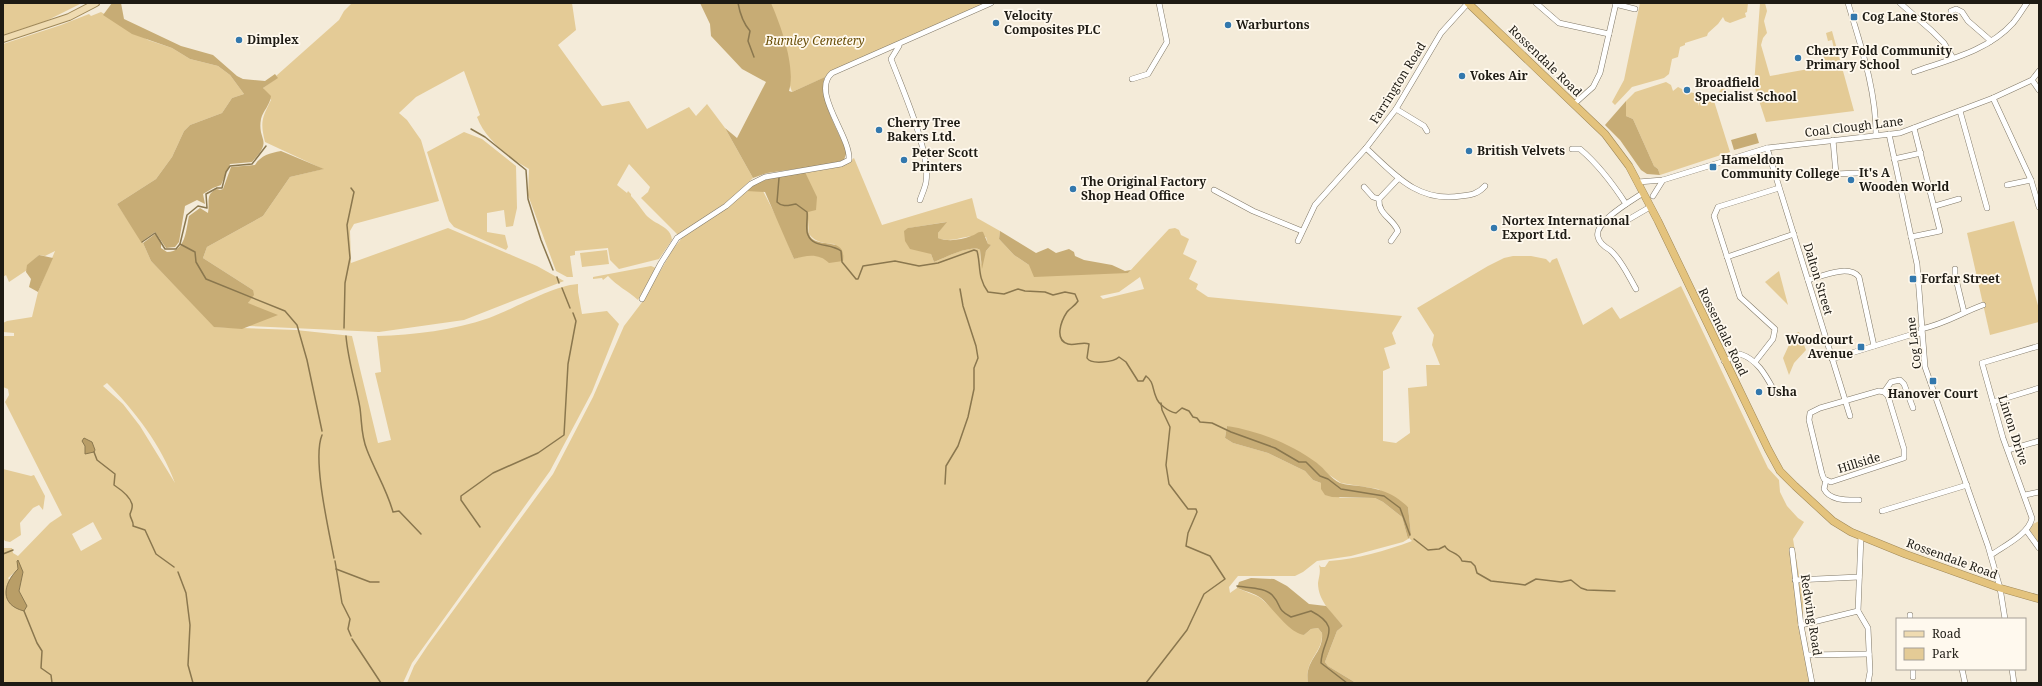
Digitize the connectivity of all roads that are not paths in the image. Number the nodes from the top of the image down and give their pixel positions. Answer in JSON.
{"nodes":[{"id":1,"x":96,"y":3,"type":"edge"},
{"id":2,"x":991,"y":3,"type":"edge"},
{"id":3,"x":1159,"y":3,"type":"edge"},
{"id":4,"x":1468,"y":3,"type":"edge"},
{"id":5,"x":1536,"y":3,"type":"edge"},
{"id":6,"x":1848,"y":3,"type":"edge"},
{"id":7,"x":1900,"y":3,"type":"edge"},
{"id":8,"x":2027,"y":3,"type":"edge"},
{"id":9,"x":1615,"y":4,"type":"edge"},
{"id":10,"x":1635,"y":9,"type":"dead end"},
{"id":11,"x":1951,"y":11,"type":"dead end"},
{"id":12,"x":1609,"y":34,"type":"junction"},
{"id":13,"x":3,"y":39,"type":"edge"},
{"id":14,"x":1991,"y":41,"type":"junction"},
{"id":15,"x":899,"y":45,"type":"junction"},
{"id":16,"x":1953,"y":58,"type":"junction"},
{"id":17,"x":2039,"y":71,"type":"edge"},
{"id":18,"x":1914,"y":72,"type":"dead end"},
{"id":19,"x":1132,"y":79,"type":"dead end"},
{"id":20,"x":2032,"y":80,"type":"junction"},
{"id":21,"x":2039,"y":90,"type":"edge"},
{"id":22,"x":1993,"y":98,"type":"junction"},
{"id":23,"x":1574,"y":104,"type":"junction"},
{"id":24,"x":1396,"y":109,"type":"junction"},
{"id":25,"x":1960,"y":111,"type":"junction"},
{"id":26,"x":1914,"y":128,"type":"junction"},
{"id":27,"x":1427,"y":131,"type":"dead end"},
{"id":28,"x":1889,"y":134,"type":"junction"},
{"id":29,"x":1876,"y":135,"type":"junction"},
{"id":30,"x":1833,"y":140,"type":"junction"},
{"id":31,"x":1366,"y":148,"type":"junction"},
{"id":32,"x":1767,"y":148,"type":"junction"},
{"id":33,"x":1572,"y":149,"type":"dead end"},
{"id":34,"x":1921,"y":153,"type":"junction"},
{"id":35,"x":1894,"y":159,"type":"junction"},
{"id":36,"x":1857,"y":173,"type":"dead end"},
{"id":37,"x":1400,"y":178,"type":"junction"},
{"id":38,"x":1663,"y":180,"type":"junction"},
{"id":39,"x":2031,"y":180,"type":"junction"},
{"id":40,"x":1638,"y":182,"type":"junction"},
{"id":41,"x":2007,"y":185,"type":"dead end"},
{"id":42,"x":1485,"y":186,"type":"dead end"},
{"id":43,"x":1364,"y":187,"type":"dead end"},
{"id":44,"x":1779,"y":188,"type":"junction"},
{"id":45,"x":1214,"y":190,"type":"dead end"},
{"id":46,"x":1643,"y":193,"type":"junction"},
{"id":47,"x":1653,"y":196,"type":"dead end"},
{"id":48,"x":1379,"y":199,"type":"junction"},
{"id":49,"x":1959,"y":199,"type":"dead end"},
{"id":50,"x":920,"y":200,"type":"dead end"},
{"id":51,"x":1626,"y":204,"type":"junction"},
{"id":52,"x":1935,"y":206,"type":"junction"},
{"id":53,"x":1650,"y":207,"type":"junction"},
{"id":54,"x":2039,"y":207,"type":"edge"},
{"id":55,"x":1987,"y":208,"type":"dead end"},
{"id":56,"x":1626,"y":221,"type":"dead end"},
{"id":57,"x":1302,"y":231,"type":"junction"},
{"id":58,"x":1794,"y":234,"type":"junction"},
{"id":59,"x":1911,"y":237,"type":"junction"},
{"id":60,"x":1298,"y":241,"type":"dead end"},
{"id":61,"x":1391,"y":241,"type":"dead end"},
{"id":62,"x":1727,"y":257,"type":"junction"},
{"id":63,"x":1955,"y":268,"type":"dead end"},
{"id":64,"x":1808,"y":280,"type":"junction"},
{"id":65,"x":1636,"y":289,"type":"dead end"},
{"id":66,"x":642,"y":299,"type":"dead end"},
{"id":67,"x":1983,"y":305,"type":"dead end"},
{"id":68,"x":1964,"y":312,"type":"junction"},
{"id":69,"x":1921,"y":331,"type":"junction"},
{"id":70,"x":1874,"y":346,"type":"junction"},
{"id":71,"x":2039,"y":346,"type":"edge"},
{"id":72,"x":1832,"y":359,"type":"junction"},
{"id":73,"x":1724,"y":361,"type":"junction"},
{"id":74,"x":1755,"y":362,"type":"junction"},
{"id":75,"x":2038,"y":390,"type":"edge"},
{"id":76,"x":1884,"y":392,"type":"junction"},
{"id":77,"x":1776,"y":394,"type":"dead end"},
{"id":78,"x":1844,"y":400,"type":"junction"},
{"id":79,"x":1993,"y":402,"type":"junction"},
{"id":80,"x":1913,"y":408,"type":"dead end"},
{"id":81,"x":1850,"y":416,"type":"dead end"},
{"id":82,"x":2039,"y":441,"type":"edge"},
{"id":83,"x":2008,"y":450,"type":"junction"},
{"id":84,"x":1826,"y":480,"type":"junction"},
{"id":85,"x":1967,"y":485,"type":"junction"},
{"id":86,"x":2039,"y":492,"type":"edge"},
{"id":87,"x":2025,"y":495,"type":"junction"},
{"id":88,"x":1859,"y":500,"type":"dead end"},
{"id":89,"x":1882,"y":511,"type":"dead end"},
{"id":90,"x":2026,"y":530,"type":"junction"},
{"id":91,"x":1861,"y":536,"type":"junction"},
{"id":92,"x":2039,"y":548,"type":"edge"},
{"id":93,"x":1792,"y":550,"type":"dead end"},
{"id":94,"x":1991,"y":555,"type":"junction"},
{"id":95,"x":1859,"y":577,"type":"junction"},
{"id":96,"x":1795,"y":580,"type":"junction"},
{"id":97,"x":2000,"y":588,"type":"junction"},
{"id":98,"x":2039,"y":598,"type":"edge"},
{"id":99,"x":1858,"y":611,"type":"junction"},
{"id":100,"x":2005,"y":618,"type":"edge"},
{"id":101,"x":1801,"y":625,"type":"junction"},
{"id":102,"x":1869,"y":654,"type":"junction"},
{"id":103,"x":1807,"y":655,"type":"junction"},
{"id":104,"x":1913,"y":670,"type":"edge"},
{"id":105,"x":1962,"y":670,"type":"edge"},
{"id":106,"x":2012,"y":670,"type":"edge"},
{"id":107,"x":1913,"y":677,"type":"dead end"},
{"id":108,"x":1812,"y":683,"type":"edge"},
{"id":109,"x":1868,"y":683,"type":"edge"},
{"id":110,"x":1965,"y":683,"type":"edge"},
{"id":111,"x":2014,"y":683,"type":"edge"}],
"edges":[{"from":1,"to":13,"type":"main road"},
{"from":2,"to":15,"type":"street"},
{"from":3,"to":19,"type":"street"},
{"from":4,"to":23,"type":"highway","name":"Rossendale Road"},
{"from":4,"to":24,"type":"street","name":"Farrington Road"},
{"from":5,"to":12,"type":"street"},
{"from":6,"to":29,"type":"street"},
{"from":7,"to":16,"type":"street"},
{"from":8,"to":14,"type":"street"},
{"from":9,"to":10,"type":"street"},
{"from":9,"to":12,"type":"street"},
{"from":11,"to":14,"type":"street"},
{"from":12,"to":23,"type":"street"},
{"from":14,"to":16,"type":"street"},
{"from":15,"to":50,"type":"street"},
{"from":15,"to":66,"type":"street"},
{"from":16,"to":18,"type":"street"},
{"from":17,"to":20,"type":"street","name":"Coal Clough Lane"},
{"from":20,"to":21,"type":"street"},
{"from":20,"to":22,"type":"street","name":"Coal Clough Lane"},
{"from":22,"to":25,"type":"street","name":"Coal Clough Lane"},
{"from":22,"to":39,"type":"street"},
{"from":23,"to":40,"type":"highway","name":"Rossendale Road"},
{"from":24,"to":27,"type":"street"},
{"from":24,"to":31,"type":"street","name":"Farrington Road"},
{"from":25,"to":26,"type":"street","name":"Coal Clough Lane"},
{"from":25,"to":55,"type":"street"},
{"from":26,"to":28,"type":"street","name":"Coal Clough Lane"},
{"from":26,"to":34,"type":"street"},
{"from":28,"to":29,"type":"street","name":"Coal Clough Lane"},
{"from":28,"to":35,"type":"street","name":"Cog Lane"},
{"from":29,"to":30,"type":"street","name":"Coal Clough Lane"},
{"from":30,"to":32,"type":"street","name":"Coal Clough Lane"},
{"from":30,"to":36,"type":"street"},
{"from":31,"to":37,"type":"street"},
{"from":31,"to":57,"type":"street","name":"Farrington Road"},
{"from":32,"to":38,"type":"street","name":"Coal Clough Lane"},
{"from":32,"to":44,"type":"street","name":"Dalton Street"},
{"from":33,"to":51,"type":"street"},
{"from":34,"to":35,"type":"street"},
{"from":34,"to":52,"type":"street"},
{"from":35,"to":59,"type":"street","name":"Cog Lane"},
{"from":37,"to":42,"type":"street"},
{"from":37,"to":48,"type":"street"},
{"from":38,"to":40,"type":"street","name":"Coal Clough Lane"},
{"from":38,"to":47,"type":"street"},
{"from":39,"to":41,"type":"street"},
{"from":39,"to":54,"type":"street"},
{"from":40,"to":46,"type":"highway","name":"Rossendale Road"},
{"from":43,"to":48,"type":"street"},
{"from":44,"to":58,"type":"street","name":"Dalton Street"},
{"from":44,"to":62,"type":"street"},
{"from":45,"to":57,"type":"street"},
{"from":46,"to":51,"type":"street"},
{"from":46,"to":53,"type":"highway","name":"Rossendale Road"},
{"from":48,"to":61,"type":"street"},
{"from":49,"to":52,"type":"street"},
{"from":51,"to":65,"type":"street"},
{"from":52,"to":59,"type":"street"},
{"from":53,"to":56,"type":"street"},
{"from":53,"to":73,"type":"highway","name":"Rossendale Road"},
{"from":57,"to":60,"type":"street","name":"Farrington Road"},
{"from":58,"to":62,"type":"street"},
{"from":58,"to":64,"type":"street","name":"Dalton Street"},
{"from":59,"to":69,"type":"street","name":"Cog Lane"},
{"from":62,"to":74,"type":"street"},
{"from":63,"to":68,"type":"street"},
{"from":64,"to":70,"type":"street"},
{"from":64,"to":72,"type":"street","name":"Dalton Street"},
{"from":67,"to":68,"type":"street"},
{"from":68,"to":69,"type":"street"},
{"from":69,"to":70,"type":"street"},
{"from":69,"to":85,"type":"street","name":"Cog Lane"},
{"from":70,"to":72,"type":"street"},
{"from":71,"to":79,"type":"street","name":"Linton Drive"},
{"from":72,"to":78,"type":"street","name":"Dalton Street"},
{"from":73,"to":74,"type":"street"},
{"from":73,"to":91,"type":"highway","name":"Rossendale Road"},
{"from":74,"to":77,"type":"street"},
{"from":75,"to":79,"type":"street"},
{"from":76,"to":78,"type":"street","name":"Hillside"},
{"from":76,"to":80,"type":"street"},
{"from":76,"to":84,"type":"street","name":"Hillside"},
{"from":78,"to":81,"type":"street","name":"Dalton Street"},
{"from":78,"to":84,"type":"street","name":"Hillside"},
{"from":79,"to":83,"type":"street","name":"Linton Drive"},
{"from":82,"to":83,"type":"street"},
{"from":83,"to":87,"type":"street","name":"Linton Drive"},
{"from":84,"to":88,"type":"street"},
{"from":85,"to":89,"type":"street"},
{"from":85,"to":94,"type":"street","name":"Cog Lane"},
{"from":86,"to":87,"type":"street"},
{"from":87,"to":90,"type":"street","name":"Linton Drive"},
{"from":90,"to":92,"type":"street"},
{"from":90,"to":94,"type":"street"},
{"from":91,"to":95,"type":"street"},
{"from":91,"to":97,"type":"highway","name":"Rossendale Road"},
{"from":93,"to":96,"type":"street","name":"Redwing Road"},
{"from":94,"to":97,"type":"street","name":"Cog Lane"},
{"from":95,"to":96,"type":"street"},
{"from":95,"to":99,"type":"street"},
{"from":96,"to":101,"type":"street","name":"Redwing Road"},
{"from":97,"to":98,"type":"highway","name":"Rossendale Road"},
{"from":97,"to":100,"type":"street","name":"Cog Lane"},
{"from":99,"to":101,"type":"street"},
{"from":99,"to":102,"type":"street"},
{"from":101,"to":103,"type":"street","name":"Redwing Road"},
{"from":102,"to":103,"type":"street"},
{"from":102,"to":109,"type":"street"},
{"from":103,"to":108,"type":"street","name":"Redwing Road"},
{"from":104,"to":107,"type":"street"},
{"from":105,"to":110,"type":"street"},
{"from":106,"to":111,"type":"street"}]}
